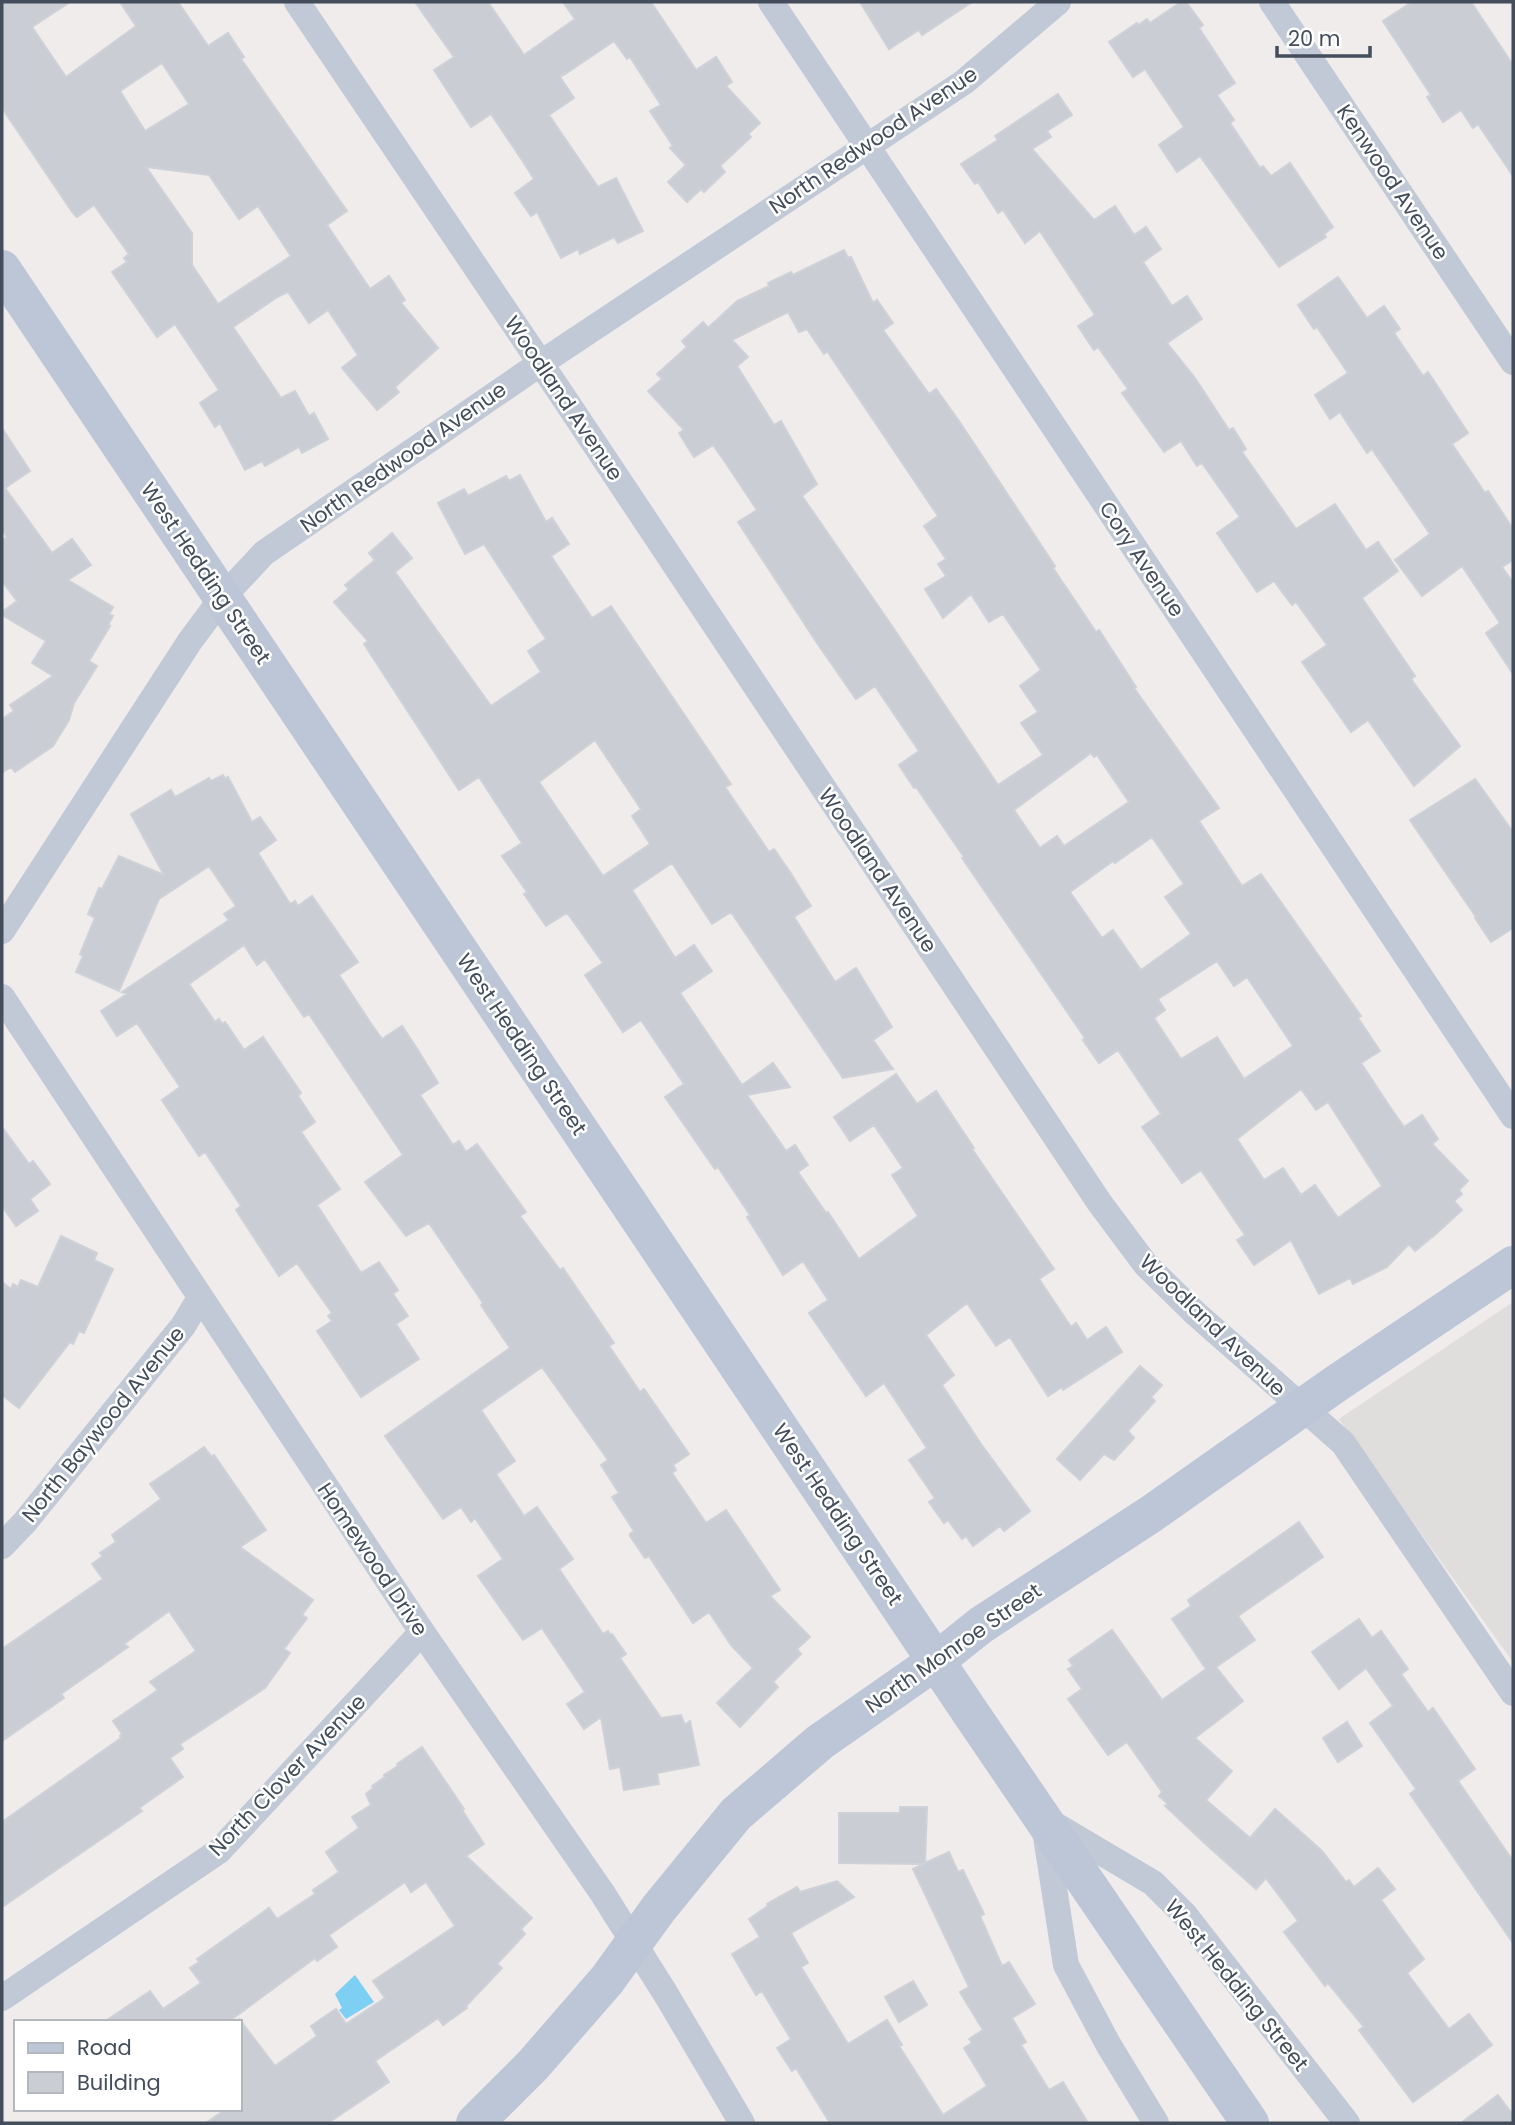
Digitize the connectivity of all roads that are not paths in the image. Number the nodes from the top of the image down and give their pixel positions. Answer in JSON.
{"nodes":[{"id":1,"x":297,"y":2,"type":"edge"},
{"id":2,"x":771,"y":2,"type":"edge"},
{"id":3,"x":1058,"y":2,"type":"edge"},
{"id":4,"x":1272,"y":2,"type":"edge"},
{"id":5,"x":867,"y":145,"type":"junction"},
{"id":6,"x":2,"y":269,"type":"edge"},
{"id":7,"x":1513,"y":362,"type":"edge"},
{"id":8,"x":541,"y":363,"type":"junction"},
{"id":9,"x":222,"y":598,"type":"junction"},
{"id":10,"x":2,"y":931,"type":"edge"},
{"id":11,"x":2,"y":997,"type":"edge"},
{"id":12,"x":1513,"y":1116,"type":"edge"},
{"id":13,"x":1513,"y":1265,"type":"edge"},
{"id":14,"x":200,"y":1298,"type":"junction"},
{"id":15,"x":1302,"y":1408,"type":"junction"},
{"id":16,"x":2,"y":1546,"type":"edge"},
{"id":17,"x":422,"y":1632,"type":"junction"},
{"id":18,"x":936,"y":1661,"type":"junction"},
{"id":19,"x":1513,"y":1693,"type":"edge"},
{"id":20,"x":1043,"y":1818,"type":"junction"},
{"id":21,"x":633,"y":1945,"type":"junction"},
{"id":22,"x":2,"y":1998,"type":"edge"},
{"id":23,"x":475,"y":2123,"type":"edge"},
{"id":24,"x":741,"y":2123,"type":"edge"},
{"id":25,"x":1156,"y":2123,"type":"edge"},
{"id":26,"x":1250,"y":2123,"type":"edge"},
{"id":27,"x":1347,"y":2123,"type":"edge"}],
"edges":[{"from":1,"to":8,"type":"street","name":"Woodland Avenue"},
{"from":2,"to":5,"type":"street","name":"Cory Avenue"},
{"from":3,"to":5,"type":"street","name":"North Redwood Avenue"},
{"from":4,"to":7,"type":"street","name":"Kenwood Avenue"},
{"from":5,"to":8,"type":"street","name":"North Redwood Avenue"},
{"from":5,"to":12,"type":"street","name":"Cory Avenue"},
{"from":6,"to":9,"type":"main road","name":"West Hedding Street"},
{"from":8,"to":9,"type":"street","name":"North Redwood Avenue"},
{"from":8,"to":15,"type":"street","name":"Woodland Avenue"},
{"from":9,"to":10,"type":"street","name":"North Redwood Avenue"},
{"from":9,"to":18,"type":"main road","name":"West Hedding Street"},
{"from":11,"to":14,"type":"street","name":"Homewood Drive"},
{"from":13,"to":15,"type":"main road","name":"North Monroe Street"},
{"from":14,"to":16,"type":"street","name":"North Baywood Avenue"},
{"from":14,"to":17,"type":"street","name":"Homewood Drive"},
{"from":15,"to":18,"type":"main road","name":"North Monroe Street"},
{"from":15,"to":19,"type":"street","name":"Woodland Avenue"},
{"from":17,"to":21,"type":"street","name":"Homewood Drive"},
{"from":17,"to":22,"type":"street","name":"North Clover Avenue"},
{"from":18,"to":20,"type":"main road","name":"West Hedding Street"},
{"from":18,"to":21,"type":"main road","name":"North Monroe Street"},
{"from":20,"to":25,"type":"street","name":"West Hedding Street"},
{"from":20,"to":26,"type":"main road","name":"West Hedding Street"},
{"from":20,"to":27,"type":"street","name":"West Hedding Street"},
{"from":21,"to":23,"type":"main road","name":"North Monroe Street"},
{"from":21,"to":24,"type":"street","name":"Homewood Drive"}]}
